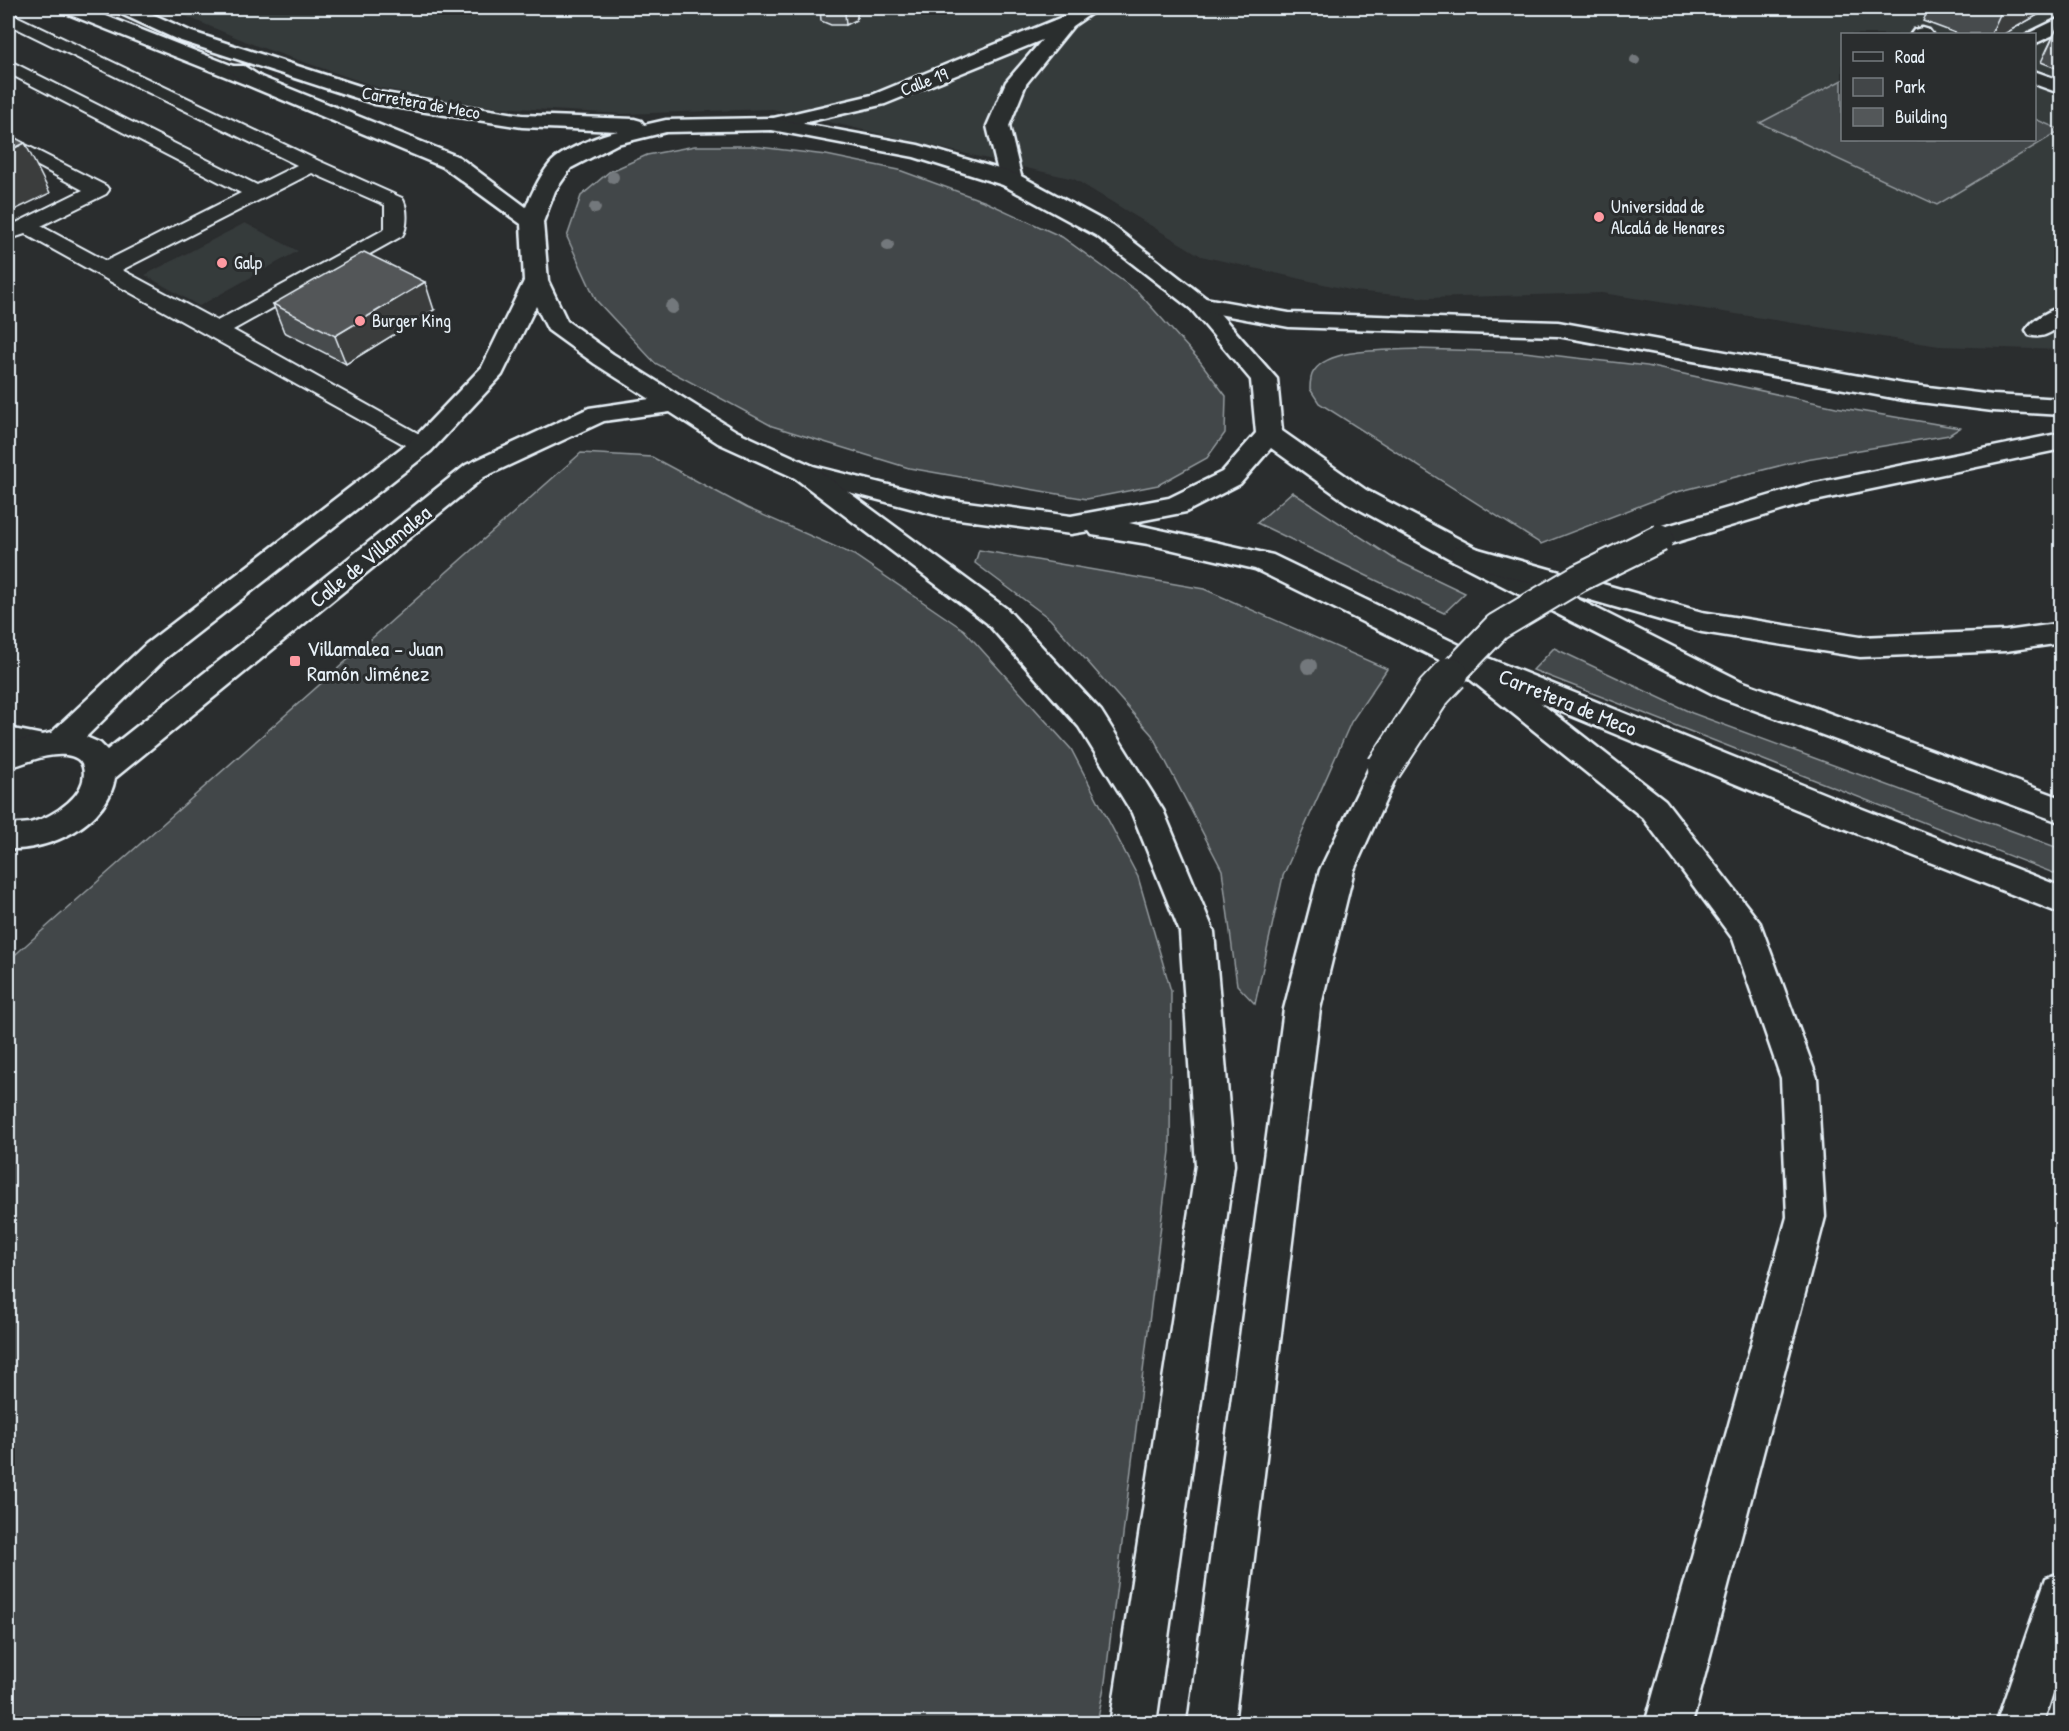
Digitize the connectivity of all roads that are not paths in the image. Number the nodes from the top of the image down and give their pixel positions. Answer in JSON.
{"nodes":[{"id":1,"x":70,"y":8,"type":"edge"},
{"id":2,"x":124,"y":8,"type":"edge"},
{"id":3,"x":1089,"y":8,"type":"edge"},
{"id":4,"x":8,"y":17,"type":"edge"},
{"id":5,"x":1069,"y":21,"type":"junction"},
{"id":6,"x":2061,"y":23,"type":"edge"},
{"id":7,"x":185,"y":36,"type":"junction"},
{"id":8,"x":2036,"y":37,"type":"edge"},
{"id":9,"x":8,"y":66,"type":"edge"},
{"id":10,"x":2036,"y":78,"type":"edge"},
{"id":11,"x":254,"y":81,"type":"junction"},
{"id":12,"x":2061,"y":88,"type":"edge"},
{"id":13,"x":772,"y":124,"type":"junction"},
{"id":14,"x":666,"y":126,"type":"junction"},
{"id":15,"x":8,"y":142,"type":"edge"},
{"id":16,"x":312,"y":165,"type":"junction"},
{"id":17,"x":1011,"y":180,"type":"junction"},
{"id":18,"x":256,"y":193,"type":"junction"},
{"id":19,"x":532,"y":222,"type":"junction"},
{"id":20,"x":16,"y":230,"type":"edge"},
{"id":21,"x":106,"y":270,"type":"junction"},
{"id":22,"x":536,"y":281,"type":"junction"},
{"id":23,"x":1199,"y":304,"type":"junction"},
{"id":24,"x":2061,"y":314,"type":"edge"},
{"id":25,"x":217,"y":330,"type":"junction"},
{"id":26,"x":2038,"y":330,"type":"dead end"},
{"id":27,"x":674,"y":404,"type":"junction"},
{"id":28,"x":2061,"y":407,"type":"edge"},
{"id":29,"x":1269,"y":434,"type":"junction"},
{"id":30,"x":2061,"y":441,"type":"edge"},
{"id":31,"x":422,"y":445,"type":"junction"},
{"id":32,"x":804,"y":472,"type":"junction"},
{"id":33,"x":1071,"y":525,"type":"junction"},
{"id":34,"x":1464,"y":554,"type":"junction"},
{"id":35,"x":2061,"y":633,"type":"edge"},
{"id":36,"x":1467,"y":661,"type":"junction"},
{"id":37,"x":35,"y":742,"type":"edge"},
{"id":38,"x":8,"y":756,"type":"edge"},
{"id":39,"x":100,"y":773,"type":"junction"},
{"id":40,"x":2061,"y":811,"type":"edge"},
{"id":41,"x":15,"y":842,"type":"edge"},
{"id":42,"x":2061,"y":901,"type":"edge"},
{"id":43,"x":2061,"y":1594,"type":"edge"},
{"id":44,"x":1133,"y":1724,"type":"edge"},
{"id":45,"x":1211,"y":1724,"type":"edge"},
{"id":46,"x":1668,"y":1724,"type":"edge"},
{"id":47,"x":2019,"y":1724,"type":"edge"}],
"edges":[{"from":1,"to":11,"type":"main road"},
{"from":2,"to":7,"type":"main road","name":"Carretera de Meco"},
{"from":3,"to":5,"type":"main road","name":"Calle 19"},
{"from":4,"to":16,"type":"lane"},
{"from":5,"to":13,"type":"main road","name":"Calle 19"},
{"from":5,"to":17,"type":"main road","name":"Calle 19"},
{"from":6,"to":8,"type":"main road"},
{"from":7,"to":11,"type":"main road","name":"Carretera de Meco"},
{"from":7,"to":14,"type":"main road","name":"Carretera de Meco"},
{"from":9,"to":18,"type":"lane"},
{"from":10,"to":12,"type":"main road"},
{"from":11,"to":19,"type":"main road","name":"Carretera de Meco"},
{"from":13,"to":14,"type":"main road"},
{"from":13,"to":17,"type":"main road"},
{"from":14,"to":19,"type":"main road"},
{"from":15,"to":20,"type":"lane"},
{"from":16,"to":18,"type":"lane"},
{"from":16,"to":25,"type":"lane"},
{"from":17,"to":23,"type":"main road"},
{"from":18,"to":21,"type":"lane"},
{"from":19,"to":22,"type":"main road"},
{"from":20,"to":21,"type":"lane"},
{"from":21,"to":25,"type":"lane"},
{"from":22,"to":27,"type":"main road"},
{"from":22,"to":31,"type":"main road"},
{"from":23,"to":28,"type":"main road"},
{"from":23,"to":29,"type":"main road"},
{"from":24,"to":26,"type":"main road"},
{"from":25,"to":31,"type":"lane"},
{"from":27,"to":32,"type":"main road"},
{"from":27,"to":39,"type":"main road","name":"Calle de Villamalea"},
{"from":29,"to":33,"type":"main road"},
{"from":29,"to":34,"type":"main road"},
{"from":30,"to":45,"type":"main road","bridge":true},
{"from":31,"to":37,"type":"main road"},
{"from":32,"to":33,"type":"main road","name":"Carretera de Meco"},
{"from":32,"to":44,"type":"main road"},
{"from":33,"to":36,"type":"main road","name":"Carretera de Meco"},
{"from":34,"to":35,"type":"main road"},
{"from":34,"to":40,"type":"main road"},
{"from":36,"to":42,"type":"main road","name":"Carretera de Meco"},
{"from":36,"to":46,"type":"main road"},
{"from":37,"to":38,"type":"main road"},
{"from":37,"to":39,"type":"main road"},
{"from":39,"to":41,"type":"main road"},
{"from":43,"to":47,"type":"main road"}]}
